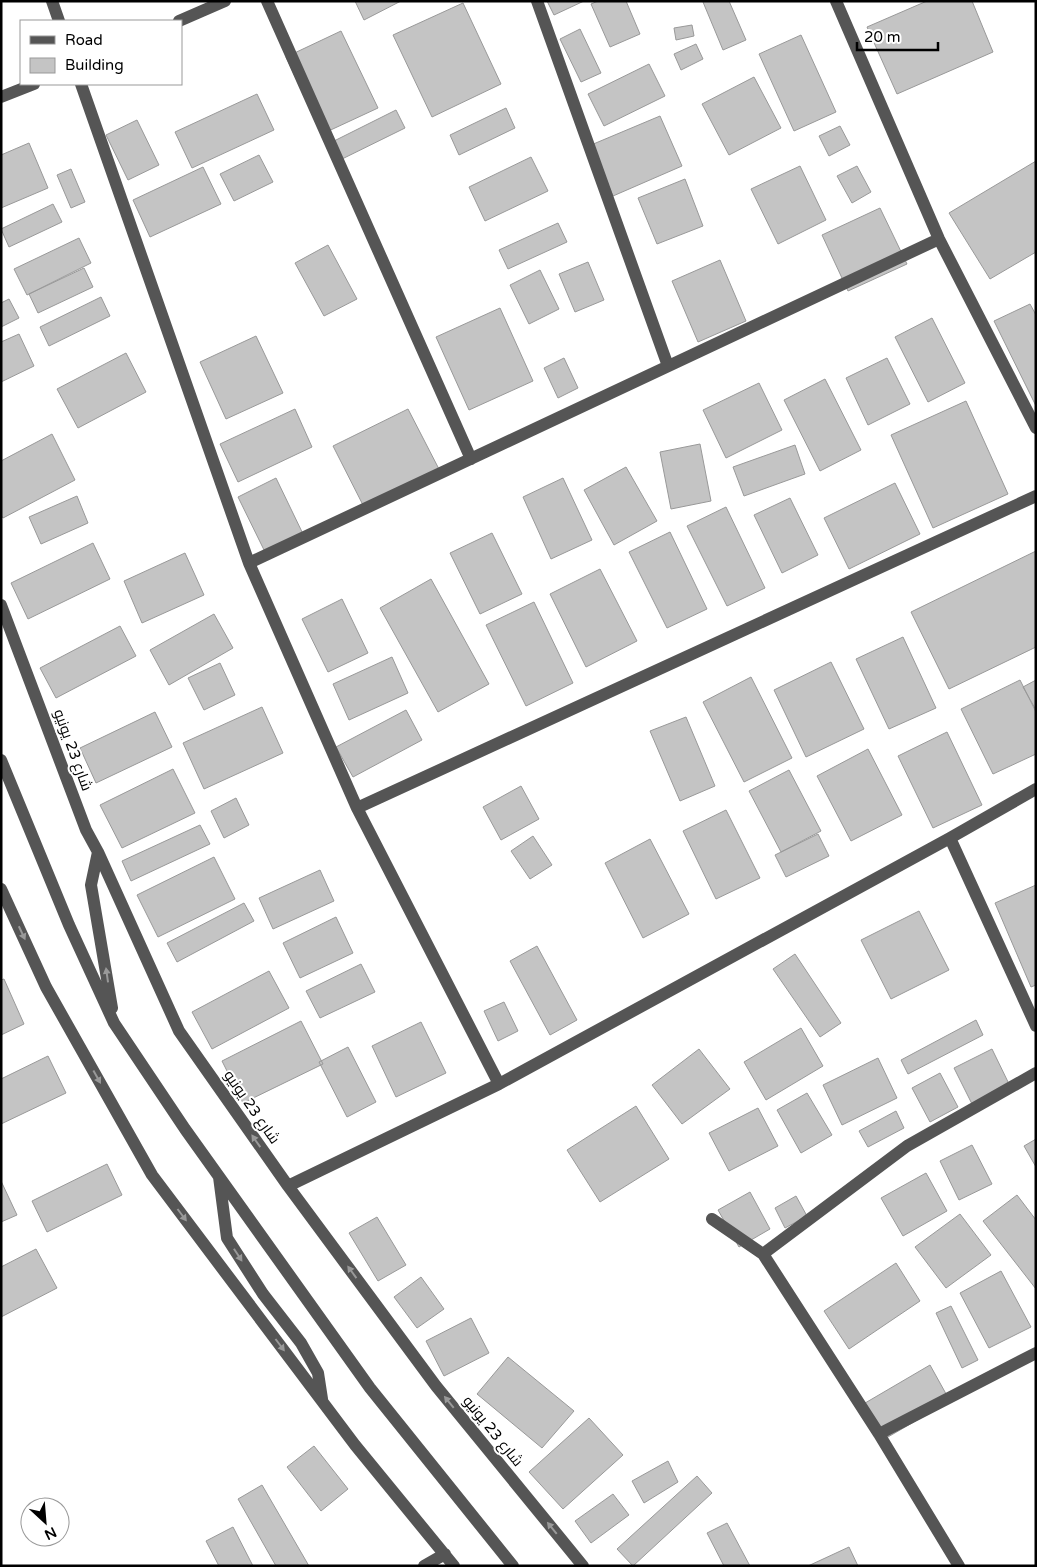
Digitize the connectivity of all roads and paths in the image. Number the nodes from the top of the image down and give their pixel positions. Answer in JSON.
{"nodes":[{"id":1,"x":52,"y":1,"type":"edge"},
{"id":2,"x":225,"y":1,"type":"edge"},
{"id":3,"x":267,"y":1,"type":"edge"},
{"id":4,"x":537,"y":1,"type":"edge"},
{"id":5,"x":836,"y":1,"type":"edge"},
{"id":6,"x":59,"y":20,"type":"edge"},
{"id":7,"x":181,"y":20,"type":"edge"},
{"id":8,"x":31,"y":85,"type":"edge"},
{"id":9,"x":81,"y":85,"type":"edge"},
{"id":10,"x":1,"y":97,"type":"edge"},
{"id":11,"x":939,"y":239,"type":"junction"},
{"id":12,"x":668,"y":366,"type":"junction"},
{"id":13,"x":1036,"y":428,"type":"edge"},
{"id":14,"x":471,"y":459,"type":"junction"},
{"id":15,"x":1036,"y":496,"type":"edge"},
{"id":16,"x":249,"y":563,"type":"junction"},
{"id":17,"x":1,"y":605,"type":"edge"},
{"id":18,"x":1,"y":760,"type":"edge"},
{"id":19,"x":1036,"y":789,"type":"edge"},
{"id":20,"x":358,"y":808,"type":"junction"},
{"id":21,"x":950,"y":838,"type":"junction"},
{"id":22,"x":98,"y":852,"type":"junction"},
{"id":23,"x":1,"y":889,"type":"edge"},
{"id":24,"x":114,"y":1023,"type":"junction"},
{"id":25,"x":1036,"y":1026,"type":"edge"},
{"id":26,"x":1036,"y":1073,"type":"edge"},
{"id":27,"x":499,"y":1084,"type":"junction"},
{"id":28,"x":218,"y":1175,"type":"junction"},
{"id":29,"x":288,"y":1186,"type":"junction"},
{"id":30,"x":712,"y":1219,"type":"dead end"},
{"id":31,"x":763,"y":1254,"type":"junction"},
{"id":32,"x":1036,"y":1353,"type":"edge"},
{"id":33,"x":322,"y":1402,"type":"junction"},
{"id":34,"x":879,"y":1434,"type":"junction"},
{"id":35,"x":445,"y":1554,"type":"junction"},
{"id":36,"x":424,"y":1566,"type":"edge"},
{"id":37,"x":454,"y":1566,"type":"edge"},
{"id":38,"x":513,"y":1566,"type":"edge"},
{"id":39,"x":583,"y":1566,"type":"edge"},
{"id":40,"x":960,"y":1566,"type":"edge"}],
"edges":[{"from":1,"to":6,"type":"street"},
{"from":2,"to":7,"type":"street"},
{"from":3,"to":14,"type":"street"},
{"from":4,"to":12,"type":"street"},
{"from":5,"to":11,"type":"street"},
{"from":8,"to":10,"type":"street"},
{"from":9,"to":16,"type":"street"},
{"from":11,"to":12,"type":"street"},
{"from":11,"to":13,"type":"street"},
{"from":12,"to":14,"type":"street"},
{"from":14,"to":16,"type":"street"},
{"from":15,"to":20,"type":"street"},
{"from":16,"to":20,"type":"street"},
{"from":17,"to":22,"type":"street","name":"شارع 23 يونيو"},
{"from":18,"to":24,"type":"street"},
{"from":19,"to":21,"type":"street"},
{"from":20,"to":27,"type":"street"},
{"from":21,"to":25,"type":"street"},
{"from":21,"to":27,"type":"street"},
{"from":24,"to":22,"type":"street","one_way":true},
{"from":29,"to":22,"type":"street","name":"شارع 23 يونيو","one_way":true},
{"from":23,"to":33,"type":"street","one_way":true},
{"from":24,"to":28,"type":"street"},
{"from":26,"to":31,"type":"street"},
{"from":27,"to":29,"type":"street"},
{"from":28,"to":33,"type":"street","one_way":true},
{"from":28,"to":38,"type":"street"},
{"from":39,"to":29,"type":"street","name":"شارع 23 يونيو","one_way":true},
{"from":30,"to":31,"type":"street"},
{"from":31,"to":34,"type":"street"},
{"from":32,"to":34,"type":"street"},
{"from":33,"to":35,"type":"street"},
{"from":34,"to":40,"type":"street"},
{"from":35,"to":36,"type":"street"},
{"from":35,"to":37,"type":"street"}]}
